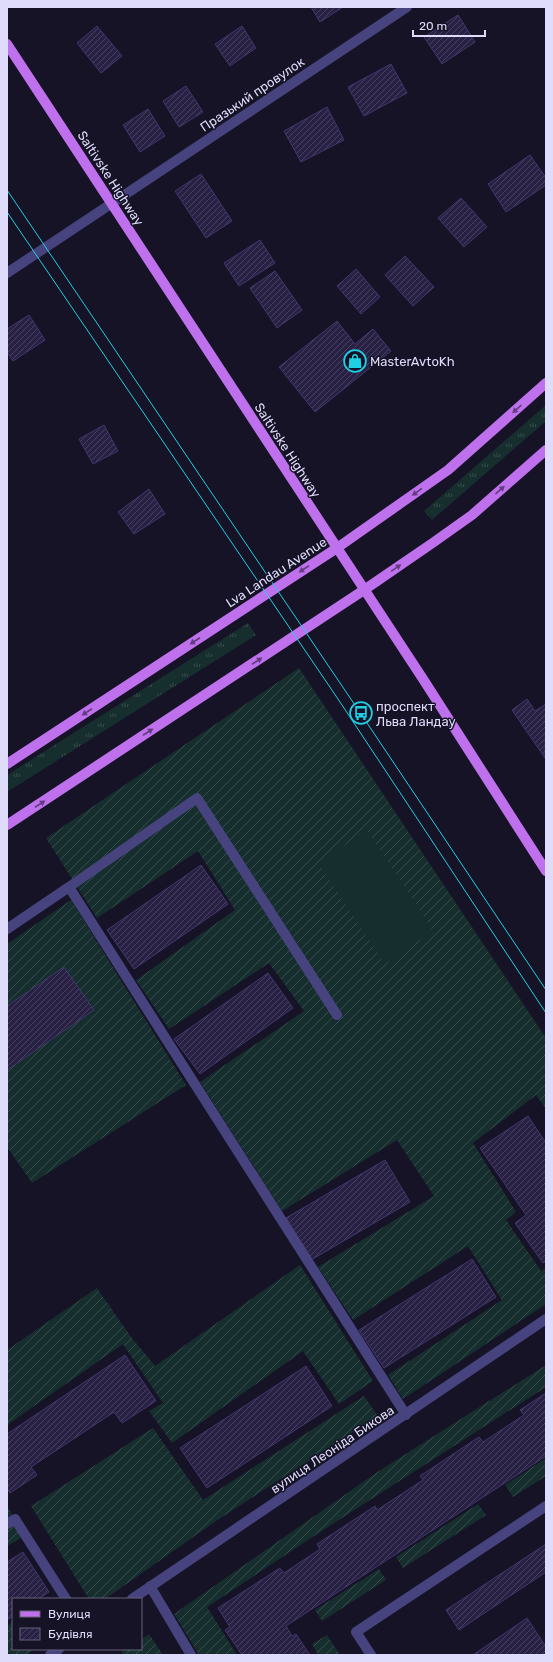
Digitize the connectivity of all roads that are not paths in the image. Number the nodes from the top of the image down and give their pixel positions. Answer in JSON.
{"nodes":[{"id":1,"x":406,"y":7,"type":"edge"},
{"id":2,"x":7,"y":44,"type":"edge"},
{"id":3,"x":111,"y":202,"type":"junction"},
{"id":4,"x":7,"y":273,"type":"edge"},
{"id":5,"x":546,"y":383,"type":"edge"},
{"id":6,"x":546,"y":450,"type":"edge"},
{"id":7,"x":337,"y":548,"type":"junction"},
{"id":8,"x":364,"y":590,"type":"junction"},
{"id":9,"x":7,"y":764,"type":"edge"},
{"id":10,"x":7,"y":825,"type":"edge"},
{"id":11,"x":546,"y":871,"type":"edge"},
{"id":12,"x":70,"y":887,"type":"junction"},
{"id":13,"x":7,"y":929,"type":"edge"},
{"id":14,"x":337,"y":1015,"type":"dead end"},
{"id":15,"x":546,"y":1319,"type":"edge"},
{"id":16,"x":406,"y":1415,"type":"junction"},
{"id":17,"x":546,"y":1506,"type":"edge"},
{"id":18,"x":7,"y":1524,"type":"edge"},
{"id":19,"x":150,"y":1586,"type":"junction"},
{"id":20,"x":65,"y":1598,"type":"edge"},
{"id":21,"x":133,"y":1598,"type":"edge"},
{"id":22,"x":191,"y":1655,"type":"edge"},
{"id":23,"x":371,"y":1655,"type":"edge"}],
"edges":[{"from":1,"to":3,"type":"street","name":"Празький провулок"},
{"from":2,"to":3,"type":"main road","name":"Saltivske Highway"},
{"from":3,"to":4,"type":"street","name":"Празький провулок"},
{"from":3,"to":7,"type":"main road","name":"Saltivske Highway"},
{"from":5,"to":7,"type":"main road","name":"Lva Landau Avenue","one_way":true},
{"from":8,"to":6,"type":"main road","one_way":true},
{"from":7,"to":8,"type":"main road","name":"Saltivske Highway"},
{"from":7,"to":9,"type":"main road","name":"Lva Landau Avenue","one_way":true},
{"from":10,"to":8,"type":"main road","one_way":true},
{"from":8,"to":11,"type":"main road","name":"Saltivske Highway"},
{"from":12,"to":13,"type":"street"},
{"from":12,"to":14,"type":"street"},
{"from":12,"to":16,"type":"street"},
{"from":15,"to":16,"type":"street","name":"вулиця Леоніда Бикова"},
{"from":16,"to":19,"type":"street","name":"вулиця Леоніда Бикова"},
{"from":17,"to":23,"type":"street"},
{"from":18,"to":20,"type":"street"},
{"from":19,"to":21,"type":"street","name":"вулиця Леоніда Бикова"},
{"from":19,"to":22,"type":"street"}]}
